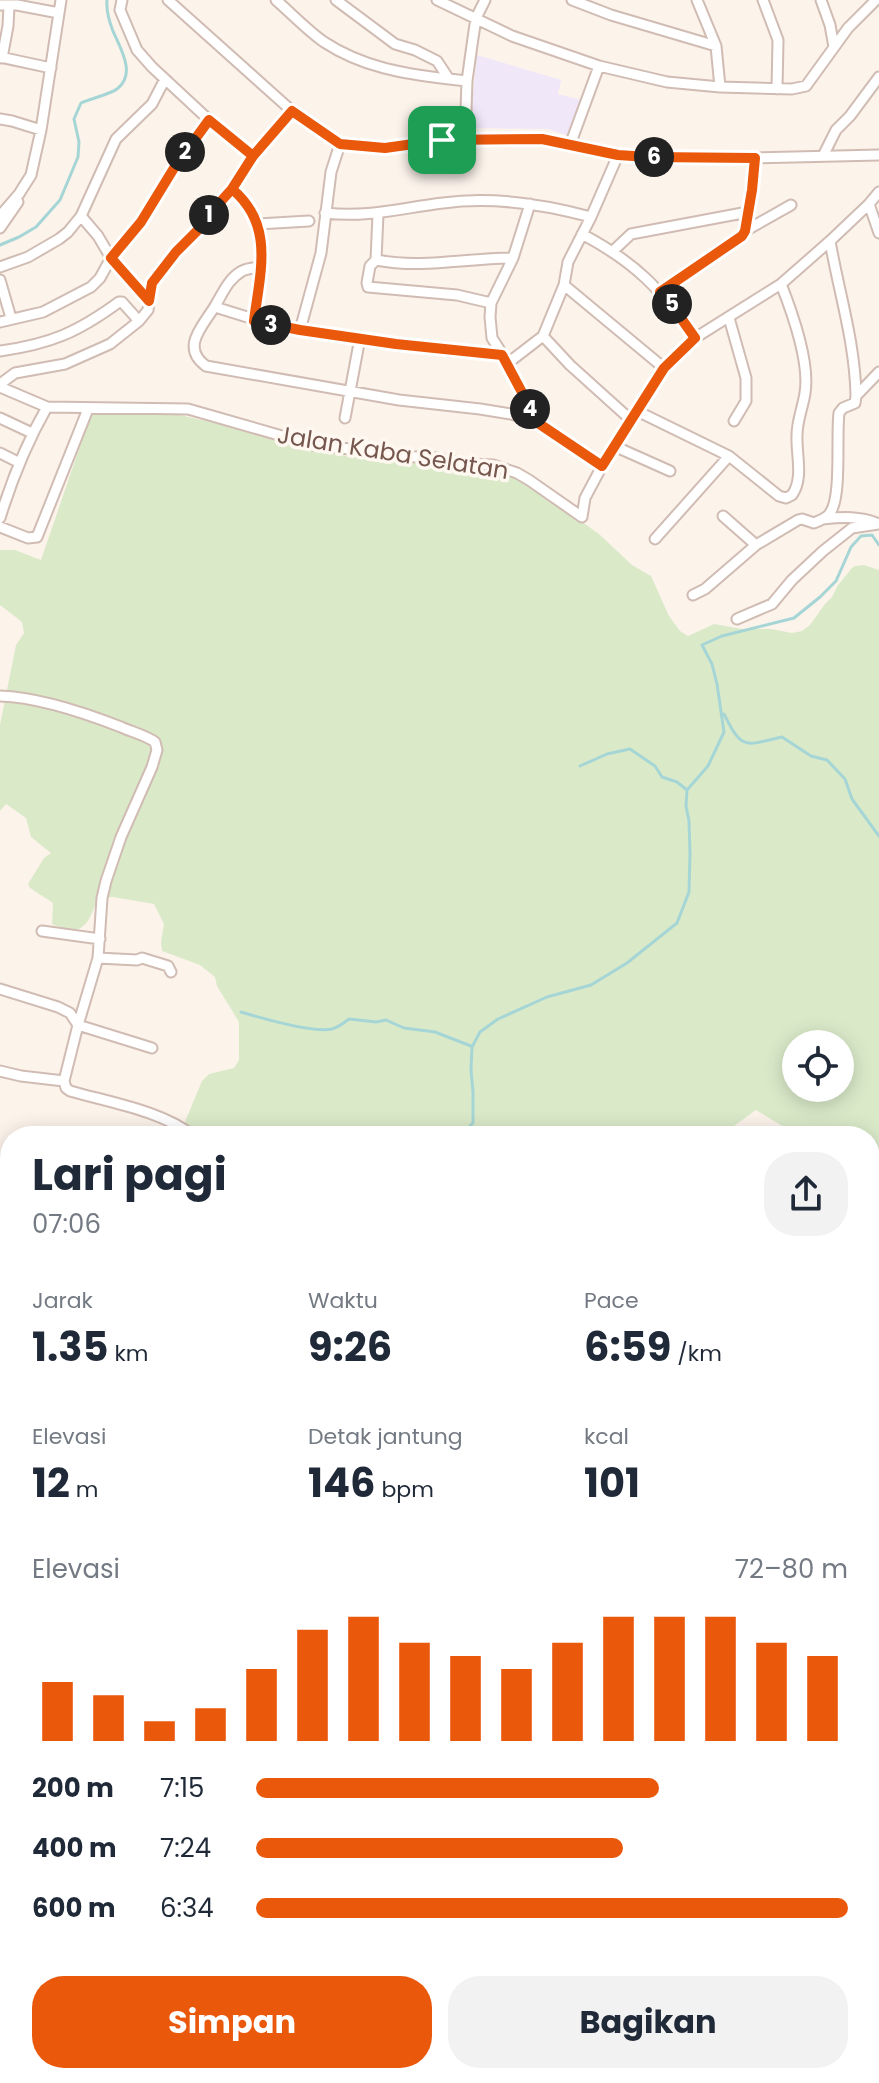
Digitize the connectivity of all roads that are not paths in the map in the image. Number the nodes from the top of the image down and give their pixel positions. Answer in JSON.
{"nodes":[{"id":1,"x":61,"y":0,"type":"edge"},
{"id":2,"x":122,"y":0,"type":"edge"},
{"id":3,"x":168,"y":0,"type":"edge"},
{"id":4,"x":276,"y":0,"type":"edge"},
{"id":5,"x":336,"y":0,"type":"edge"},
{"id":6,"x":437,"y":0,"type":"edge"},
{"id":7,"x":485,"y":0,"type":"edge"},
{"id":8,"x":572,"y":0,"type":"edge"},
{"id":9,"x":697,"y":0,"type":"edge"},
{"id":10,"x":763,"y":0,"type":"edge"},
{"id":11,"x":821,"y":0,"type":"edge"},
{"id":12,"x":876,"y":0,"type":"edge"},
{"id":13,"x":5,"y":6,"type":"edge"},
{"id":14,"x":59,"y":13,"type":"junction"},
{"id":15,"x":476,"y":18,"type":"junction"},
{"id":16,"x":716,"y":46,"type":"junction"},
{"id":17,"x":834,"y":47,"type":"junction"},
{"id":18,"x":1,"y":58,"type":"edge"},
{"id":19,"x":599,"y":66,"type":"junction"},
{"id":20,"x":51,"y":68,"type":"junction"},
{"id":21,"x":879,"y":77,"type":"edge"},
{"id":22,"x":165,"y":79,"type":"junction"},
{"id":23,"x":449,"y":79,"type":"junction"},
{"id":24,"x":467,"y":81,"type":"junction"},
{"id":25,"x":720,"y":87,"type":"junction"},
{"id":26,"x":777,"y":89,"type":"junction"},
{"id":27,"x":292,"y":111,"type":"junction"},
{"id":28,"x":0,"y":119,"type":"edge"},
{"id":29,"x":209,"y":120,"type":"junction"},
{"id":30,"x":41,"y":130,"type":"junction"},
{"id":31,"x":465,"y":139,"type":"junction"},
{"id":32,"x":340,"y":144,"type":"junction"},
{"id":33,"x":570,"y":145,"type":"junction"},
{"id":34,"x":618,"y":155,"type":"junction"},
{"id":35,"x":879,"y":155,"type":"edge"},
{"id":36,"x":253,"y":156,"type":"junction"},
{"id":37,"x":823,"y":156,"type":"junction"},
{"id":38,"x":755,"y":158,"type":"junction"},
{"id":39,"x":232,"y":189,"type":"junction"},
{"id":40,"x":879,"y":192,"type":"edge"},
{"id":41,"x":19,"y":194,"type":"junction"},
{"id":42,"x":530,"y":204,"type":"junction"},
{"id":43,"x":869,"y":204,"type":"junction"},
{"id":44,"x":791,"y":205,"type":"dead end"},
{"id":45,"x":748,"y":212,"type":"junction"},
{"id":46,"x":325,"y":213,"type":"junction"},
{"id":47,"x":378,"y":214,"type":"junction"},
{"id":48,"x":0,"y":216,"type":"edge"},
{"id":49,"x":81,"y":216,"type":"junction"},
{"id":50,"x":591,"y":217,"type":"junction"},
{"id":51,"x":309,"y":221,"type":"dead end"},
{"id":52,"x":258,"y":224,"type":"junction"},
{"id":53,"x":0,"y":228,"type":"edge"},
{"id":54,"x":745,"y":231,"type":"junction"},
{"id":55,"x":879,"y":233,"type":"edge"},
{"id":56,"x":582,"y":234,"type":"junction"},
{"id":57,"x":830,"y":241,"type":"junction"},
{"id":58,"x":613,"y":251,"type":"junction"},
{"id":59,"x":111,"y":258,"type":"junction"},
{"id":60,"x":513,"y":258,"type":"junction"},
{"id":61,"x":376,"y":260,"type":"junction"},
{"id":62,"x":0,"y":267,"type":"edge"},
{"id":63,"x":261,"y":267,"type":"junction"},
{"id":64,"x":0,"y":280,"type":"edge"},
{"id":65,"x":781,"y":284,"type":"junction"},
{"id":66,"x":564,"y":285,"type":"junction"},
{"id":67,"x":660,"y":292,"type":"junction"},
{"id":68,"x":149,"y":301,"type":"junction"},
{"id":69,"x":491,"y":303,"type":"junction"},
{"id":70,"x":215,"y":307,"type":"junction"},
{"id":71,"x":11,"y":318,"type":"junction"},
{"id":72,"x":729,"y":318,"type":"junction"},
{"id":73,"x":139,"y":321,"type":"junction"},
{"id":74,"x":254,"y":321,"type":"junction"},
{"id":75,"x":0,"y":322,"type":"edge"},
{"id":76,"x":300,"y":330,"type":"junction"},
{"id":77,"x":543,"y":336,"type":"junction"},
{"id":78,"x":360,"y":338,"type":"junction"},
{"id":79,"x":695,"y":338,"type":"junction"},
{"id":80,"x":0,"y":351,"type":"edge"},
{"id":81,"x":505,"y":359,"type":"junction"},
{"id":82,"x":664,"y":368,"type":"junction"},
{"id":83,"x":879,"y":372,"type":"edge"},
{"id":84,"x":0,"y":386,"type":"edge"},
{"id":85,"x":351,"y":390,"type":"junction"},
{"id":86,"x":856,"y":396,"type":"junction"},
{"id":87,"x":47,"y":407,"type":"junction"},
{"id":88,"x":88,"y":409,"type":"junction"},
{"id":89,"x":637,"y":411,"type":"junction"},
{"id":90,"x":0,"y":418,"type":"edge"},
{"id":91,"x":345,"y":418,"type":"dead end"},
{"id":92,"x":631,"y":420,"type":"junction"},
{"id":93,"x":535,"y":421,"type":"junction"},
{"id":94,"x":734,"y":421,"type":"dead end"},
{"id":95,"x":32,"y":433,"type":"junction"},
{"id":96,"x":614,"y":446,"type":"junction"},
{"id":97,"x":0,"y":453,"type":"edge"},
{"id":98,"x":729,"y":456,"type":"junction"},
{"id":99,"x":20,"y":463,"type":"junction"},
{"id":100,"x":602,"y":466,"type":"junction"},
{"id":101,"x":670,"y":471,"type":"dead end"},
{"id":102,"x":3,"y":493,"type":"edge"},
{"id":103,"x":723,"y":516,"type":"dead end"},
{"id":104,"x":0,"y":518,"type":"edge"},
{"id":105,"x":823,"y":519,"type":"junction"},
{"id":106,"x":879,"y":524,"type":"edge"},
{"id":107,"x":0,"y":527,"type":"edge"},
{"id":108,"x":655,"y":539,"type":"dead end"},
{"id":109,"x":756,"y":545,"type":"junction"},
{"id":110,"x":693,"y":595,"type":"dead end"},
{"id":111,"x":737,"y":619,"type":"dead end"},
{"id":112,"x":0,"y":696,"type":"edge"},
{"id":113,"x":42,"y":931,"type":"dead end"},
{"id":114,"x":100,"y":939,"type":"junction"},
{"id":115,"x":98,"y":958,"type":"junction"},
{"id":116,"x":171,"y":972,"type":"dead end"},
{"id":117,"x":0,"y":989,"type":"edge"},
{"id":118,"x":78,"y":1025,"type":"junction"},
{"id":119,"x":152,"y":1048,"type":"dead end"},
{"id":120,"x":0,"y":1071,"type":"edge"},
{"id":121,"x":64,"y":1081,"type":"junction"},
{"id":122,"x":180,"y":1126,"type":"edge"}],
"edges":[{"from":1,"to":14,"type":"street"},
{"from":2,"to":22,"type":"street"},
{"from":3,"to":27,"type":"street"},
{"from":4,"to":23,"type":"street"},
{"from":5,"to":23,"type":"street"},
{"from":6,"to":15,"type":"street"},
{"from":7,"to":15,"type":"street"},
{"from":8,"to":16,"type":"street"},
{"from":9,"to":16,"type":"street"},
{"from":10,"to":26,"type":"street"},
{"from":11,"to":17,"type":"street"},
{"from":12,"to":17,"type":"street"},
{"from":13,"to":14,"type":"street"},
{"from":13,"to":18,"type":"street"},
{"from":14,"to":20,"type":"street"},
{"from":15,"to":19,"type":"street"},
{"from":15,"to":24,"type":"street"},
{"from":16,"to":25,"type":"street"},
{"from":17,"to":26,"type":"street"},
{"from":18,"to":20,"type":"street"},
{"from":19,"to":25,"type":"street"},
{"from":19,"to":33,"type":"street"},
{"from":20,"to":30,"type":"street"},
{"from":21,"to":37,"type":"street"},
{"from":22,"to":29,"type":"street"},
{"from":22,"to":49,"type":"street"},
{"from":23,"to":24,"type":"street"},
{"from":24,"to":31,"type":"street"},
{"from":25,"to":26,"type":"street"},
{"from":27,"to":32,"type":"street"},
{"from":27,"to":36,"type":"street"},
{"from":28,"to":30,"type":"street"},
{"from":29,"to":36,"type":"street"},
{"from":29,"to":59,"type":"street"},
{"from":30,"to":41,"type":"street"},
{"from":31,"to":32,"type":"street"},
{"from":31,"to":33,"type":"street"},
{"from":32,"to":46,"type":"street"},
{"from":33,"to":34,"type":"street"},
{"from":34,"to":38,"type":"street"},
{"from":34,"to":50,"type":"street"},
{"from":35,"to":37,"type":"street"},
{"from":36,"to":39,"type":"street"},
{"from":37,"to":38,"type":"street"},
{"from":38,"to":45,"type":"street"},
{"from":39,"to":52,"type":"street"},
{"from":39,"to":68,"type":"street"},
{"from":40,"to":43,"type":"street"},
{"from":41,"to":48,"type":"street"},
{"from":41,"to":53,"type":"street"},
{"from":42,"to":47,"type":"street"},
{"from":42,"to":50,"type":"street"},
{"from":42,"to":60,"type":"street"},
{"from":43,"to":55,"type":"street"},
{"from":43,"to":57,"type":"street"},
{"from":44,"to":54,"type":"street"},
{"from":45,"to":54,"type":"street"},
{"from":45,"to":58,"type":"street"},
{"from":46,"to":47,"type":"street"},
{"from":46,"to":76,"type":"street"},
{"from":47,"to":61,"type":"street"},
{"from":49,"to":59,"type":"street"},
{"from":49,"to":62,"type":"street"},
{"from":50,"to":56,"type":"street"},
{"from":51,"to":52,"type":"street"},
{"from":52,"to":63,"type":"street"},
{"from":54,"to":67,"type":"street"},
{"from":56,"to":58,"type":"street"},
{"from":56,"to":66,"type":"street"},
{"from":57,"to":65,"type":"street"},
{"from":57,"to":86,"type":"street"},
{"from":58,"to":67,"type":"street"},
{"from":59,"to":68,"type":"street"},
{"from":59,"to":71,"type":"street"},
{"from":60,"to":61,"type":"street"},
{"from":60,"to":69,"type":"street"},
{"from":61,"to":69,"type":"street"},
{"from":63,"to":70,"type":"street"},
{"from":63,"to":74,"type":"street"},
{"from":64,"to":71,"type":"street"},
{"from":65,"to":72,"type":"street"},
{"from":65,"to":98,"type":"street"},
{"from":66,"to":77,"type":"street"},
{"from":66,"to":82,"type":"street"},
{"from":67,"to":79,"type":"street"},
{"from":68,"to":73,"type":"street"},
{"from":69,"to":81,"type":"street"},
{"from":70,"to":74,"type":"street"},
{"from":70,"to":85,"type":"street"},
{"from":71,"to":75,"type":"street"},
{"from":72,"to":79,"type":"street"},
{"from":72,"to":94,"type":"street"},
{"from":73,"to":80,"type":"street"},
{"from":73,"to":84,"type":"street"},
{"from":74,"to":76,"type":"street"},
{"from":76,"to":78,"type":"street"},
{"from":77,"to":81,"type":"street"},
{"from":77,"to":92,"type":"street"},
{"from":78,"to":81,"type":"street"},
{"from":78,"to":85,"type":"street","name":"Jalan Kaba Selatan"},
{"from":79,"to":82,"type":"street"},
{"from":81,"to":93,"type":"street"},
{"from":82,"to":89,"type":"street"},
{"from":83,"to":86,"type":"street"},
{"from":84,"to":87,"type":"street","name":"Jalan Kaba Selatan"},
{"from":85,"to":91,"type":"street","name":"Jalan Kaba Selatan"},
{"from":85,"to":93,"type":"street"},
{"from":86,"to":105,"type":"street"},
{"from":87,"to":88,"type":"street","name":"Jalan Kaba Selatan"},
{"from":87,"to":95,"type":"street"},
{"from":88,"to":100,"type":"street","name":"Jalan Kaba Selatan"},
{"from":88,"to":107,"type":"street"},
{"from":89,"to":92,"type":"street"},
{"from":89,"to":98,"type":"street"},
{"from":90,"to":95,"type":"street"},
{"from":92,"to":96,"type":"street"},
{"from":93,"to":100,"type":"street"},
{"from":95,"to":99,"type":"street"},
{"from":96,"to":100,"type":"street"},
{"from":96,"to":101,"type":"street"},
{"from":97,"to":99,"type":"street"},
{"from":98,"to":108,"type":"street"},
{"from":99,"to":102,"type":"street"},
{"from":102,"to":104,"type":"street"},
{"from":103,"to":109,"type":"street"},
{"from":105,"to":106,"type":"street"},
{"from":105,"to":109,"type":"street"},
{"from":106,"to":111,"type":"street"},
{"from":109,"to":110,"type":"street"},
{"from":112,"to":114,"type":"street"},
{"from":113,"to":114,"type":"street"},
{"from":114,"to":115,"type":"street"},
{"from":115,"to":116,"type":"street"},
{"from":115,"to":118,"type":"street"},
{"from":117,"to":118,"type":"street"},
{"from":118,"to":119,"type":"street"},
{"from":118,"to":121,"type":"street"},
{"from":120,"to":121,"type":"street"},
{"from":121,"to":122,"type":"street"}]}
